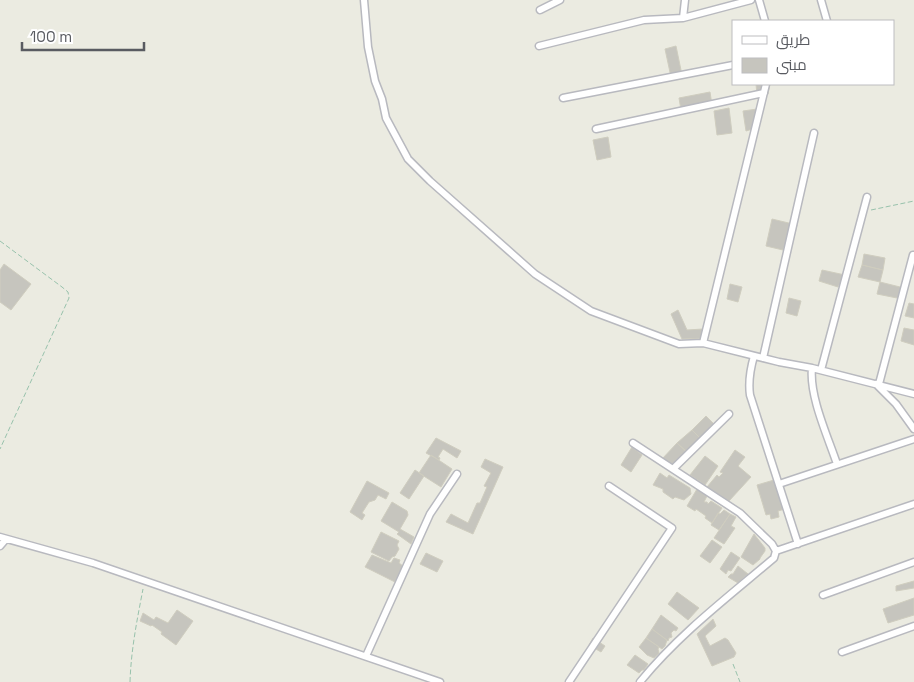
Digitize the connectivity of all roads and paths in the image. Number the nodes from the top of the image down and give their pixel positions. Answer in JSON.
{"nodes":[{"id":1,"x":560,"y":0,"type":"edge"},
{"id":2,"x":685,"y":0,"type":"edge"},
{"id":3,"x":751,"y":0,"type":"edge"},
{"id":4,"x":759,"y":0,"type":"edge"},
{"id":5,"x":821,"y":0,"type":"edge"},
{"id":6,"x":363,"y":1,"type":"edge"},
{"id":7,"x":540,"y":10,"type":"dead end"},
{"id":8,"x":683,"y":18,"type":"junction"},
{"id":9,"x":765,"y":20,"type":"edge"},
{"id":10,"x":827,"y":20,"type":"edge"},
{"id":11,"x":539,"y":46,"type":"dead end"},
{"id":12,"x":732,"y":65,"type":"edge"},
{"id":13,"x":766,"y":85,"type":"edge"},
{"id":14,"x":764,"y":93,"type":"junction"},
{"id":15,"x":563,"y":98,"type":"dead end"},
{"id":16,"x":596,"y":129,"type":"dead end"},
{"id":17,"x":814,"y":133,"type":"dead end"},
{"id":18,"x":868,"y":197,"type":"dead end"},
{"id":19,"x":914,"y":201,"type":"edge"},
{"id":20,"x":863,"y":212,"type":"junction"},
{"id":21,"x":0,"y":241,"type":"edge"},
{"id":22,"x":913,"y":255,"type":"edge"},
{"id":23,"x":703,"y":343,"type":"junction"},
{"id":24,"x":754,"y":356,"type":"junction"},
{"id":25,"x":763,"y":358,"type":"junction"},
{"id":26,"x":812,"y":368,"type":"junction"},
{"id":27,"x":821,"y":370,"type":"junction"},
{"id":28,"x":877,"y":384,"type":"junction"},
{"id":29,"x":914,"y":394,"type":"edge"},
{"id":30,"x":729,"y":414,"type":"dead end"},
{"id":31,"x":914,"y":429,"type":"edge"},
{"id":32,"x":914,"y":438,"type":"edge"},
{"id":33,"x":633,"y":443,"type":"dead end"},
{"id":34,"x":0,"y":449,"type":"edge"},
{"id":35,"x":837,"y":464,"type":"junction"},
{"id":36,"x":673,"y":469,"type":"junction"},
{"id":37,"x":457,"y":474,"type":"dead end"},
{"id":38,"x":779,"y":484,"type":"junction"},
{"id":39,"x":609,"y":486,"type":"dead end"},
{"id":40,"x":914,"y":504,"type":"edge"},
{"id":41,"x":3,"y":538,"type":"edge"},
{"id":42,"x":798,"y":544,"type":"junction"},
{"id":43,"x":0,"y":546,"type":"edge"},
{"id":44,"x":776,"y":551,"type":"junction"},
{"id":45,"x":914,"y":562,"type":"edge"},
{"id":46,"x":144,"y":581,"type":"junction"},
{"id":47,"x":823,"y":595,"type":"dead end"},
{"id":48,"x":914,"y":626,"type":"edge"},
{"id":49,"x":842,"y":652,"type":"dead end"},
{"id":50,"x":366,"y":656,"type":"junction"},
{"id":51,"x":733,"y":664,"type":"dead end"},
{"id":52,"x":130,"y":682,"type":"edge"},
{"id":53,"x":440,"y":682,"type":"edge"},
{"id":54,"x":569,"y":682,"type":"edge"},
{"id":55,"x":640,"y":682,"type":"edge"},
{"id":56,"x":740,"y":682,"type":"edge"}],
"edges":[{"from":1,"to":7,"type":"street"},
{"from":2,"to":8,"type":"street"},
{"from":3,"to":8,"type":"street"},
{"from":4,"to":9,"type":"street"},
{"from":5,"to":10,"type":"street"},
{"from":6,"to":23,"type":"street"},
{"from":8,"to":11,"type":"street"},
{"from":12,"to":15,"type":"street"},
{"from":13,"to":14,"type":"street"},
{"from":14,"to":16,"type":"street"},
{"from":14,"to":23,"type":"street"},
{"from":17,"to":25,"type":"street"},
{"from":18,"to":20,"type":"street"},
{"from":19,"to":20,"type":"path"},
{"from":20,"to":27,"type":"street"},
{"from":21,"to":34,"type":"path"},
{"from":22,"to":28,"type":"street"},
{"from":23,"to":24,"type":"street"},
{"from":24,"to":25,"type":"street"},
{"from":24,"to":38,"type":"street"},
{"from":25,"to":26,"type":"street"},
{"from":26,"to":27,"type":"street"},
{"from":26,"to":35,"type":"street"},
{"from":27,"to":28,"type":"street"},
{"from":28,"to":29,"type":"street"},
{"from":28,"to":31,"type":"street"},
{"from":30,"to":36,"type":"street"},
{"from":32,"to":35,"type":"street"},
{"from":33,"to":36,"type":"street"},
{"from":35,"to":38,"type":"street"},
{"from":36,"to":44,"type":"street"},
{"from":37,"to":50,"type":"street"},
{"from":38,"to":42,"type":"street"},
{"from":39,"to":54,"type":"street"},
{"from":40,"to":42,"type":"street"},
{"from":41,"to":43,"type":"street"},
{"from":41,"to":46,"type":"street"},
{"from":42,"to":44,"type":"street"},
{"from":44,"to":55,"type":"street"},
{"from":45,"to":47,"type":"street"},
{"from":46,"to":50,"type":"street"},
{"from":46,"to":52,"type":"path"},
{"from":48,"to":49,"type":"street"},
{"from":50,"to":53,"type":"street"},
{"from":51,"to":56,"type":"path"}]}
